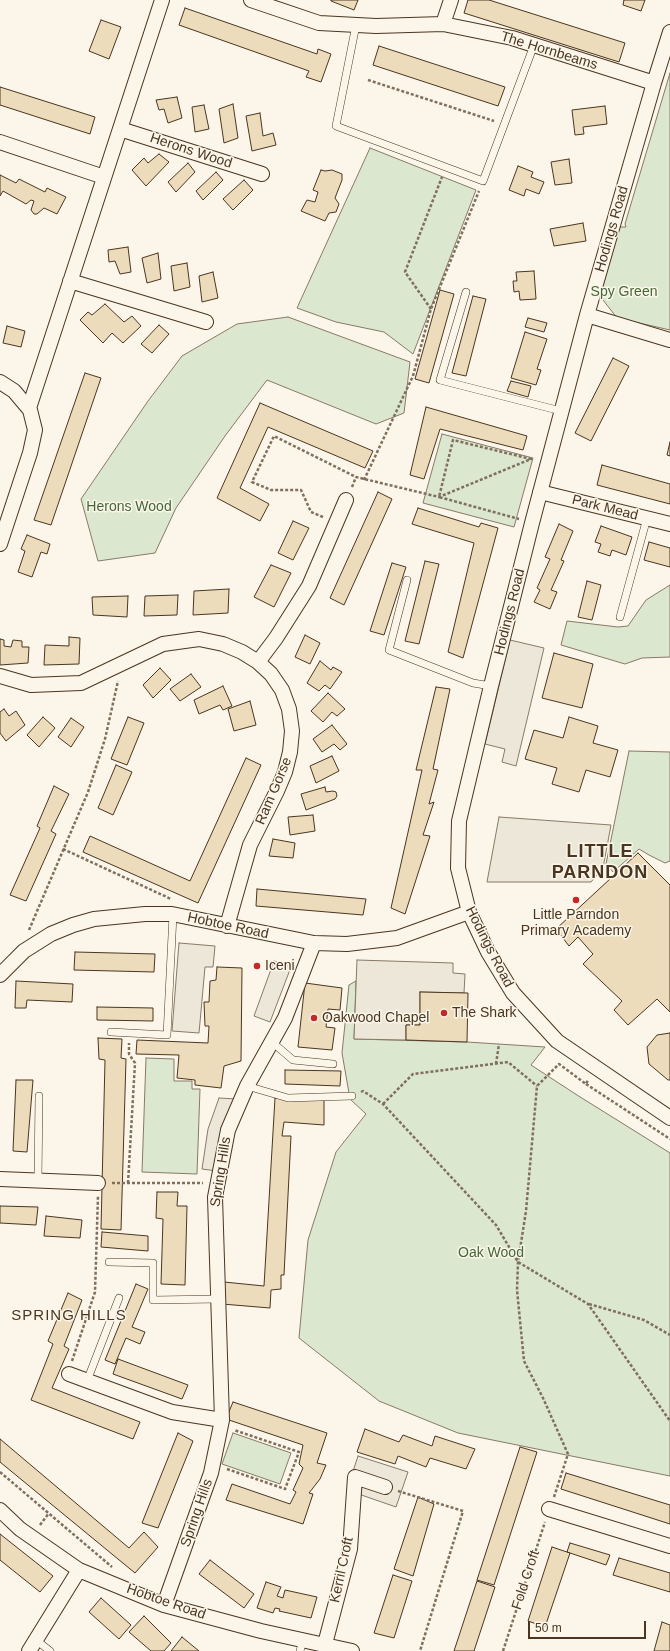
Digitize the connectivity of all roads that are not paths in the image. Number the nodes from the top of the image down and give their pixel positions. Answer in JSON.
{"nodes":[{"id":1,"x":162,"y":0,"type":"edge"},
{"id":2,"x":251,"y":0,"type":"edge"},
{"id":3,"x":451,"y":0,"type":"edge"},
{"id":4,"x":443,"y":24,"type":"junction"},
{"id":5,"x":356,"y":25,"type":"junction"},
{"id":6,"x":670,"y":32,"type":"edge"},
{"id":7,"x":534,"y":45,"type":"junction"},
{"id":8,"x":654,"y":84,"type":"junction"},
{"id":9,"x":120,"y":129,"type":"junction"},
{"id":10,"x":0,"y":142,"type":"edge"},
{"id":11,"x":262,"y":174,"type":"dead end"},
{"id":12,"x":104,"y":177,"type":"junction"},
{"id":13,"x":70,"y":281,"type":"junction"},
{"id":14,"x":466,"y":292,"type":"dead end"},
{"id":15,"x":587,"y":315,"type":"junction"},
{"id":16,"x":206,"y":322,"type":"dead end"},
{"id":17,"x":670,"y":340,"type":"edge"},
{"id":18,"x":0,"y":382,"type":"edge"},
{"id":19,"x":29,"y":408,"type":"junction"},
{"id":20,"x":561,"y":412,"type":"junction"},
{"id":21,"x":540,"y":492,"type":"junction"},
{"id":22,"x":346,"y":500,"type":"dead end"},
{"id":23,"x":647,"y":518,"type":"junction"},
{"id":24,"x":670,"y":524,"type":"edge"},
{"id":25,"x":0,"y":544,"type":"edge"},
{"id":26,"x":407,"y":580,"type":"dead end"},
{"id":27,"x":620,"y":617,"type":"dead end"},
{"id":28,"x":258,"y":662,"type":"junction"},
{"id":29,"x":0,"y":676,"type":"edge"},
{"id":30,"x":491,"y":686,"type":"junction"},
{"id":31,"x":469,"y":912,"type":"junction"},
{"id":32,"x":170,"y":914,"type":"junction"},
{"id":33,"x":227,"y":926,"type":"junction"},
{"id":34,"x":314,"y":943,"type":"junction"},
{"id":35,"x":0,"y":975,"type":"edge"},
{"id":36,"x":111,"y":1032,"type":"dead end"},
{"id":37,"x":272,"y":1042,"type":"junction"},
{"id":38,"x":333,"y":1064,"type":"dead end"},
{"id":39,"x":246,"y":1086,"type":"junction"},
{"id":40,"x":39,"y":1096,"type":"dead end"},
{"id":41,"x":352,"y":1096,"type":"road end"},
{"id":42,"x":670,"y":1118,"type":"edge"},
{"id":43,"x":0,"y":1179,"type":"edge"},
{"id":44,"x":38,"y":1180,"type":"junction"},
{"id":45,"x":98,"y":1183,"type":"road end"},
{"id":46,"x":109,"y":1262,"type":"dead end"},
{"id":47,"x":119,"y":1298,"type":"dead end"},
{"id":48,"x":218,"y":1299,"type":"junction"},
{"id":49,"x":69,"y":1374,"type":"road end"},
{"id":50,"x":87,"y":1381,"type":"junction"},
{"id":51,"x":221,"y":1423,"type":"junction"},
{"id":52,"x":385,"y":1487,"type":"road end"},
{"id":53,"x":549,"y":1509,"type":"road end"},
{"id":54,"x":0,"y":1510,"type":"edge"},
{"id":55,"x":670,"y":1546,"type":"edge"},
{"id":56,"x":79,"y":1570,"type":"junction"},
{"id":57,"x":164,"y":1605,"type":"junction"},
{"id":58,"x":325,"y":1644,"type":"junction"},
{"id":59,"x":32,"y":1645,"type":"edge"},
{"id":60,"x":302,"y":1645,"type":"edge"},
{"id":61,"x":346,"y":1650,"type":"edge"},
{"id":62,"x":50,"y":1651,"type":"edge"}],
"edges":[{"from":1,"to":9,"type":"street"},
{"from":2,"to":5,"type":"street","name":"The Hornbeams"},
{"from":3,"to":4,"type":"street"},
{"from":4,"to":5,"type":"street","name":"The Hornbeams"},
{"from":4,"to":7,"type":"street","name":"The Hornbeams"},
{"from":5,"to":7,"type":"lane"},
{"from":6,"to":8,"type":"street","name":"Hodings Road"},
{"from":7,"to":8,"type":"street","name":"The Hornbeams"},
{"from":8,"to":15,"type":"street","name":"Hodings Road"},
{"from":9,"to":11,"type":"street","name":"Herons Wood"},
{"from":9,"to":12,"type":"street"},
{"from":10,"to":12,"type":"street"},
{"from":12,"to":13,"type":"street"},
{"from":13,"to":16,"type":"street"},
{"from":13,"to":19,"type":"street"},
{"from":14,"to":20,"type":"lane"},
{"from":15,"to":17,"type":"street"},
{"from":15,"to":20,"type":"street","name":"Hodings Road"},
{"from":18,"to":19,"type":"street"},
{"from":19,"to":25,"type":"street"},
{"from":20,"to":21,"type":"street","name":"Hodings Road"},
{"from":21,"to":23,"type":"street","name":"Park Mead"},
{"from":21,"to":30,"type":"street","name":"Hodings Road"},
{"from":22,"to":28,"type":"street"},
{"from":23,"to":24,"type":"street","name":"Park Mead"},
{"from":23,"to":27,"type":"lane"},
{"from":26,"to":30,"type":"lane"},
{"from":28,"to":29,"type":"street","name":"Ram Gorse"},
{"from":28,"to":33,"type":"street","name":"Ram Gorse"},
{"from":30,"to":31,"type":"street","name":"Hodings Road"},
{"from":31,"to":34,"type":"street","name":"Hobtoe Road"},
{"from":31,"to":42,"type":"street","name":"Hodings Road"},
{"from":32,"to":33,"type":"street","name":"Hobtoe Road"},
{"from":32,"to":35,"type":"street","name":"Hobtoe Road"},
{"from":32,"to":36,"type":"lane"},
{"from":33,"to":34,"type":"street","name":"Hobtoe Road"},
{"from":34,"to":37,"type":"street","name":"Spring Hills"},
{"from":37,"to":38,"type":"lane"},
{"from":37,"to":39,"type":"street","name":"Spring Hills"},
{"from":39,"to":41,"type":"lane"},
{"from":39,"to":48,"type":"street","name":"Spring Hills"},
{"from":40,"to":44,"type":"lane"},
{"from":43,"to":44,"type":"street"},
{"from":44,"to":45,"type":"street"},
{"from":46,"to":48,"type":"lane"},
{"from":47,"to":50,"type":"lane"},
{"from":48,"to":51,"type":"street","name":"Spring Hills"},
{"from":49,"to":50,"type":"street"},
{"from":50,"to":51,"type":"street"},
{"from":51,"to":57,"type":"street","name":"Spring Hills"},
{"from":52,"to":58,"type":"street","name":"Kerril Croft"},
{"from":53,"to":55,"type":"street"},
{"from":54,"to":56,"type":"street","name":"Hobtoe Road"},
{"from":56,"to":57,"type":"street","name":"Hobtoe Road"},
{"from":56,"to":59,"type":"street"},
{"from":57,"to":60,"type":"street","name":"Hobtoe Road"},
{"from":58,"to":60,"type":"street","name":"Hobtoe Road"},
{"from":58,"to":61,"type":"street","name":"Hobtoe Road"},
{"from":59,"to":62,"type":"lane"}]}
